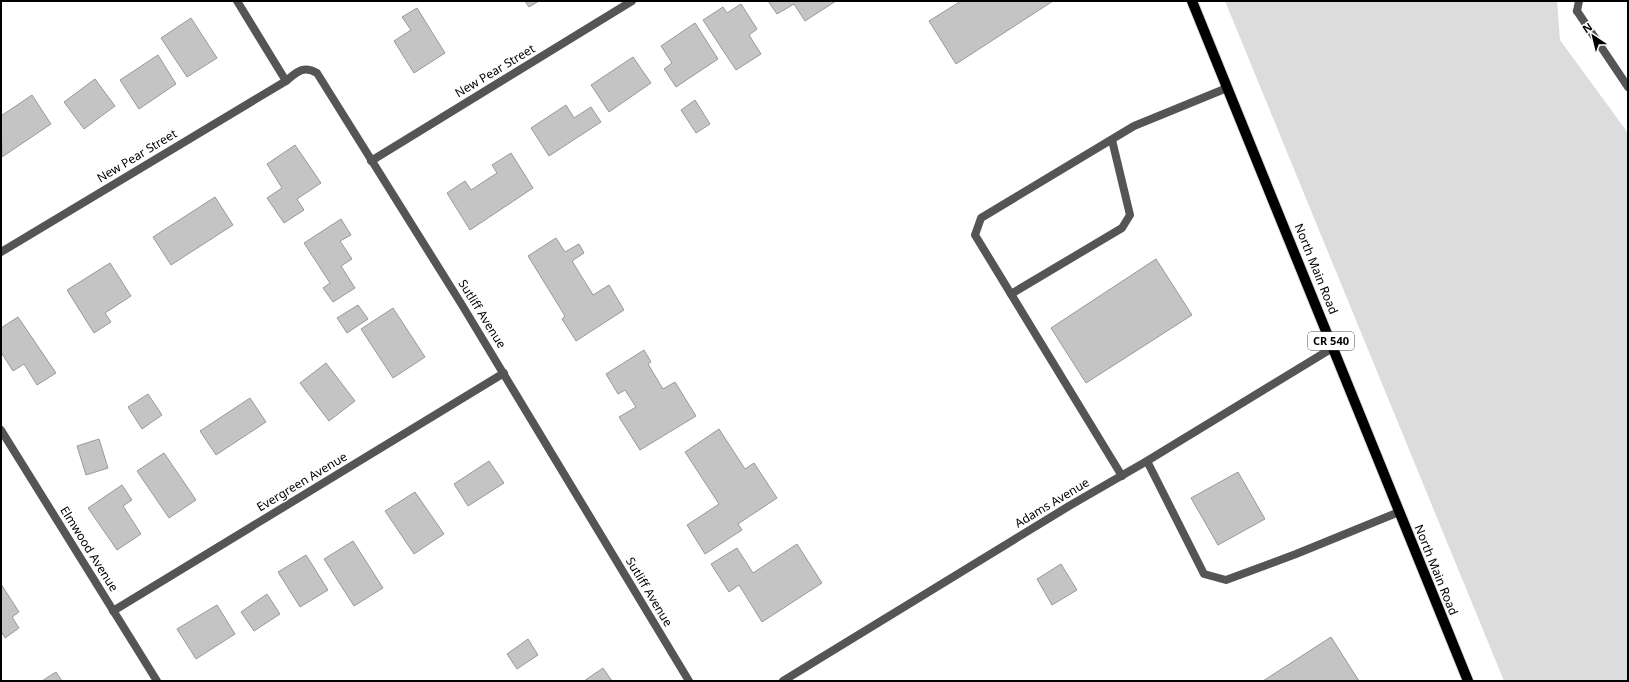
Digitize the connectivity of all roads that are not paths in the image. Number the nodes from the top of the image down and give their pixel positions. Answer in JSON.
{"nodes":[{"id":1,"x":237,"y":1,"type":"edge"},
{"id":2,"x":632,"y":1,"type":"edge"},
{"id":3,"x":1192,"y":1,"type":"edge"},
{"id":4,"x":1579,"y":1,"type":"edge"},
{"id":5,"x":286,"y":81,"type":"junction"},
{"id":6,"x":1628,"y":87,"type":"edge"},
{"id":7,"x":1228,"y":88,"type":"junction"},
{"id":8,"x":1112,"y":140,"type":"junction"},
{"id":9,"x":371,"y":160,"type":"junction"},
{"id":10,"x":1,"y":252,"type":"edge"},
{"id":11,"x":1011,"y":294,"type":"junction"},
{"id":12,"x":1334,"y":348,"type":"junction"},
{"id":13,"x":504,"y":373,"type":"junction"},
{"id":14,"x":1,"y":430,"type":"edge"},
{"id":15,"x":1147,"y":461,"type":"junction"},
{"id":16,"x":1122,"y":476,"type":"junction"},
{"id":17,"x":1399,"y":512,"type":"junction"},
{"id":18,"x":113,"y":611,"type":"junction"},
{"id":19,"x":157,"y":681,"type":"edge"},
{"id":20,"x":689,"y":681,"type":"edge"},
{"id":21,"x":784,"y":681,"type":"edge"},
{"id":22,"x":1468,"y":681,"type":"edge"}],
"edges":[{"from":1,"to":5,"type":"street"},
{"from":2,"to":9,"type":"street","name":"New Pear Street"},
{"from":3,"to":7,"type":"main road","name":"North Main Road","number":"CR 540"},
{"from":4,"to":6,"type":"street"},
{"from":5,"to":9,"type":"street","name":"Sutliff Avenue"},
{"from":5,"to":10,"type":"street","name":"New Pear Street"},
{"from":7,"to":8,"type":"street"},
{"from":7,"to":12,"type":"main road","name":"North Main Road","number":"CR 540"},
{"from":8,"to":11,"type":"street"},
{"from":8,"to":11,"type":"street"},
{"from":9,"to":13,"type":"street","name":"Sutliff Avenue"},
{"from":11,"to":16,"type":"street"},
{"from":12,"to":15,"type":"street","name":"Adams Avenue"},
{"from":12,"to":17,"type":"main road","name":"North Main Road","number":"CR 540"},
{"from":13,"to":18,"type":"street","name":"Evergreen Avenue"},
{"from":13,"to":20,"type":"street","name":"Sutliff Avenue"},
{"from":14,"to":18,"type":"street","name":"Elmwood Avenue"},
{"from":15,"to":16,"type":"street","name":"Adams Avenue"},
{"from":15,"to":17,"type":"street"},
{"from":16,"to":21,"type":"street","name":"Adams Avenue"},
{"from":17,"to":22,"type":"main road","name":"North Main Road","number":"CR 540"},
{"from":18,"to":19,"type":"street","name":"Elmwood Avenue"}]}
